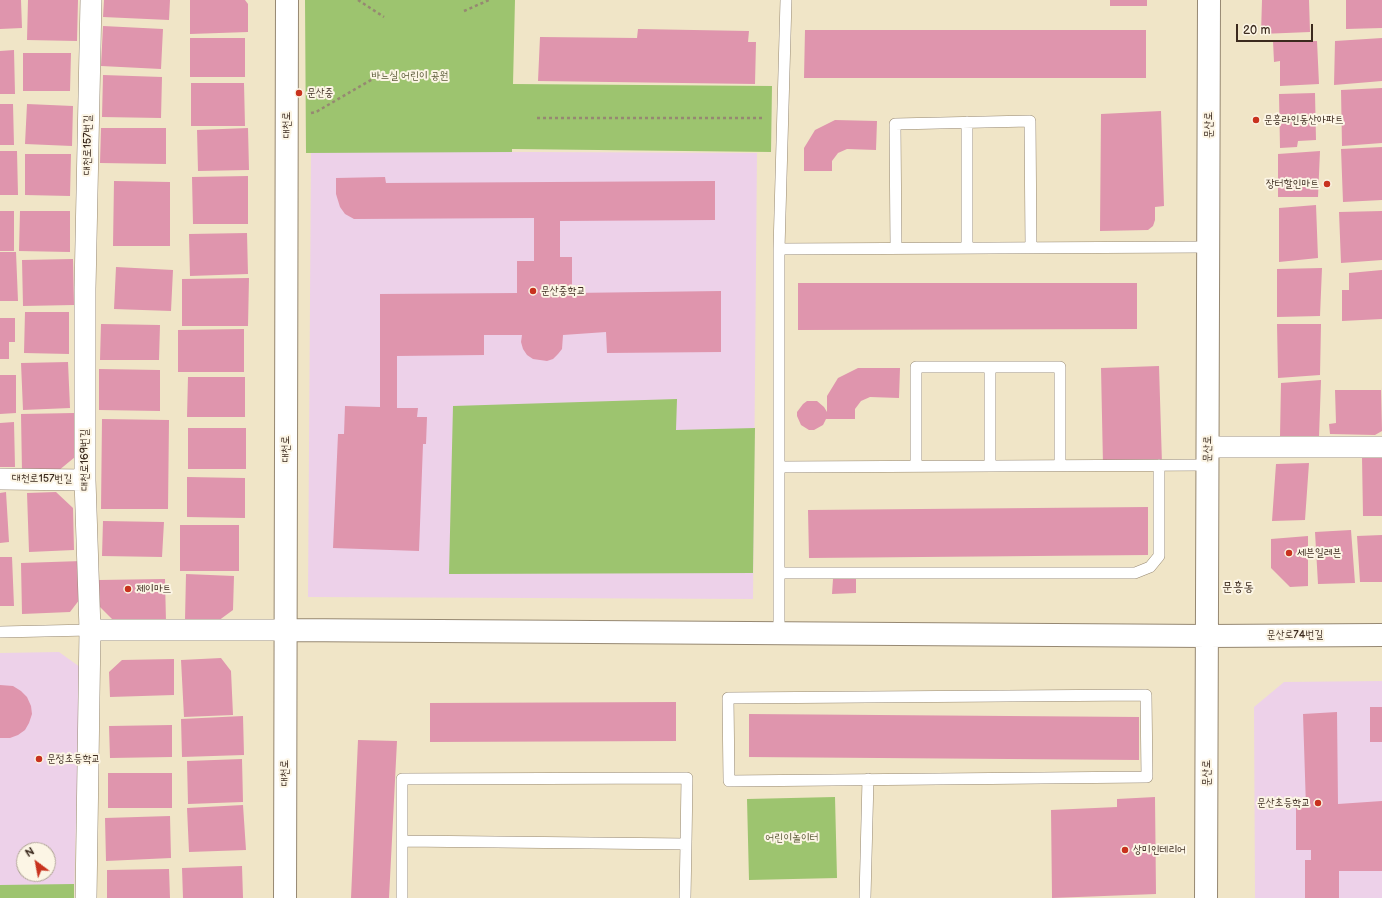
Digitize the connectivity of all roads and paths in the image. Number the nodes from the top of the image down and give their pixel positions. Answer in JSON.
{"nodes":[{"id":1,"x":91,"y":0,"type":"edge"},
{"id":2,"x":287,"y":0,"type":"edge"},
{"id":3,"x":358,"y":0,"type":"edge"},
{"id":4,"x":488,"y":0,"type":"edge"},
{"id":5,"x":786,"y":0,"type":"edge"},
{"id":6,"x":1209,"y":0,"type":"edge"},
{"id":7,"x":464,"y":11,"type":"dead end"},
{"id":8,"x":384,"y":17,"type":"dead end"},
{"id":9,"x":376,"y":77,"type":"dead end"},
{"id":10,"x":286,"y":114,"type":"junction"},
{"id":11,"x":537,"y":118,"type":"dead end"},
{"id":12,"x":783,"y":118,"type":"junction"},
{"id":13,"x":967,"y":122,"type":"junction"},
{"id":14,"x":1209,"y":247,"type":"junction"},
{"id":15,"x":896,"y":248,"type":"junction"},
{"id":16,"x":967,"y":248,"type":"junction"},
{"id":17,"x":1031,"y":248,"type":"junction"},
{"id":18,"x":779,"y":249,"type":"junction"},
{"id":19,"x":85,"y":290,"type":"joint"},
{"id":20,"x":990,"y":367,"type":"junction"},
{"id":21,"x":1382,"y":447,"type":"edge"},
{"id":22,"x":1208,"y":456,"type":"junction"},
{"id":23,"x":1060,"y":465,"type":"junction"},
{"id":24,"x":1159,"y":465,"type":"junction"},
{"id":25,"x":916,"y":466,"type":"junction"},
{"id":26,"x":990,"y":466,"type":"junction"},
{"id":27,"x":779,"y":467,"type":"junction"},
{"id":28,"x":0,"y":479,"type":"edge"},
{"id":29,"x":84,"y":480,"type":"junction"},
{"id":30,"x":779,"y":573,"type":"junction"},
{"id":31,"x":90,"y":630,"type":"junction"},
{"id":32,"x":286,"y":630,"type":"junction"},
{"id":33,"x":0,"y":632,"type":"edge"},
{"id":34,"x":779,"y":633,"type":"junction"},
{"id":35,"x":1382,"y":635,"type":"edge"},
{"id":36,"x":1207,"y":636,"type":"junction"},
{"id":37,"x":868,"y":779,"type":"junction"},
{"id":38,"x":402,"y":841,"type":"junction"},
{"id":39,"x":686,"y":844,"type":"junction"},
{"id":40,"x":86,"y":898,"type":"edge"},
{"id":41,"x":285,"y":898,"type":"edge"},
{"id":42,"x":402,"y":898,"type":"edge"},
{"id":43,"x":685,"y":898,"type":"edge"},
{"id":44,"x":865,"y":898,"type":"edge"},
{"id":45,"x":1206,"y":898,"type":"edge"}],
"edges":[{"from":1,"to":19,"type":"street","name":"대천로157번길"},
{"from":2,"to":10,"type":"street","name":"대천로"},
{"from":3,"to":8,"type":"path"},
{"from":4,"to":7,"type":"path"},
{"from":5,"to":12,"type":"lane"},
{"from":6,"to":14,"type":"street","name":"문산로"},
{"from":9,"to":10,"type":"path"},
{"from":10,"to":32,"type":"street","name":"대천로"},
{"from":11,"to":12,"type":"path"},
{"from":12,"to":18,"type":"lane"},
{"from":13,"to":15,"type":"lane"},
{"from":13,"to":16,"type":"lane"},
{"from":13,"to":17,"type":"lane"},
{"from":14,"to":17,"type":"lane"},
{"from":14,"to":22,"type":"street","name":"문산로"},
{"from":15,"to":16,"type":"lane"},
{"from":15,"to":18,"type":"lane"},
{"from":16,"to":17,"type":"lane"},
{"from":18,"to":27,"type":"lane"},
{"from":19,"to":29,"type":"street","name":"대천로169번길"},
{"from":20,"to":23,"type":"lane"},
{"from":20,"to":25,"type":"lane"},
{"from":20,"to":26,"type":"lane"},
{"from":21,"to":22,"type":"street"},
{"from":22,"to":24,"type":"lane"},
{"from":22,"to":36,"type":"street","name":"문산로"},
{"from":23,"to":24,"type":"lane"},
{"from":23,"to":26,"type":"lane"},
{"from":24,"to":30,"type":"lane"},
{"from":25,"to":26,"type":"lane"},
{"from":25,"to":27,"type":"lane"},
{"from":27,"to":30,"type":"lane"},
{"from":28,"to":29,"type":"street","name":"대천로157번길"},
{"from":29,"to":31,"type":"street","name":"대천로169번길"},
{"from":30,"to":34,"type":"lane"},
{"from":31,"to":32,"type":"street"},
{"from":31,"to":33,"type":"lane"},
{"from":31,"to":40,"type":"street","name":"대천로169번길"},
{"from":32,"to":34,"type":"street","name":"문산로74번길"},
{"from":32,"to":41,"type":"street","name":"대천로"},
{"from":34,"to":36,"type":"street","name":"문산로74번길"},
{"from":35,"to":36,"type":"street","name":"문산로74번길"},
{"from":36,"to":45,"type":"street","name":"문산로"},
{"from":37,"to":37,"type":"lane"},
{"from":37,"to":44,"type":"lane"},
{"from":38,"to":39,"type":"lane"},
{"from":38,"to":39,"type":"lane"},
{"from":38,"to":42,"type":"lane"},
{"from":39,"to":43,"type":"lane"}]}
